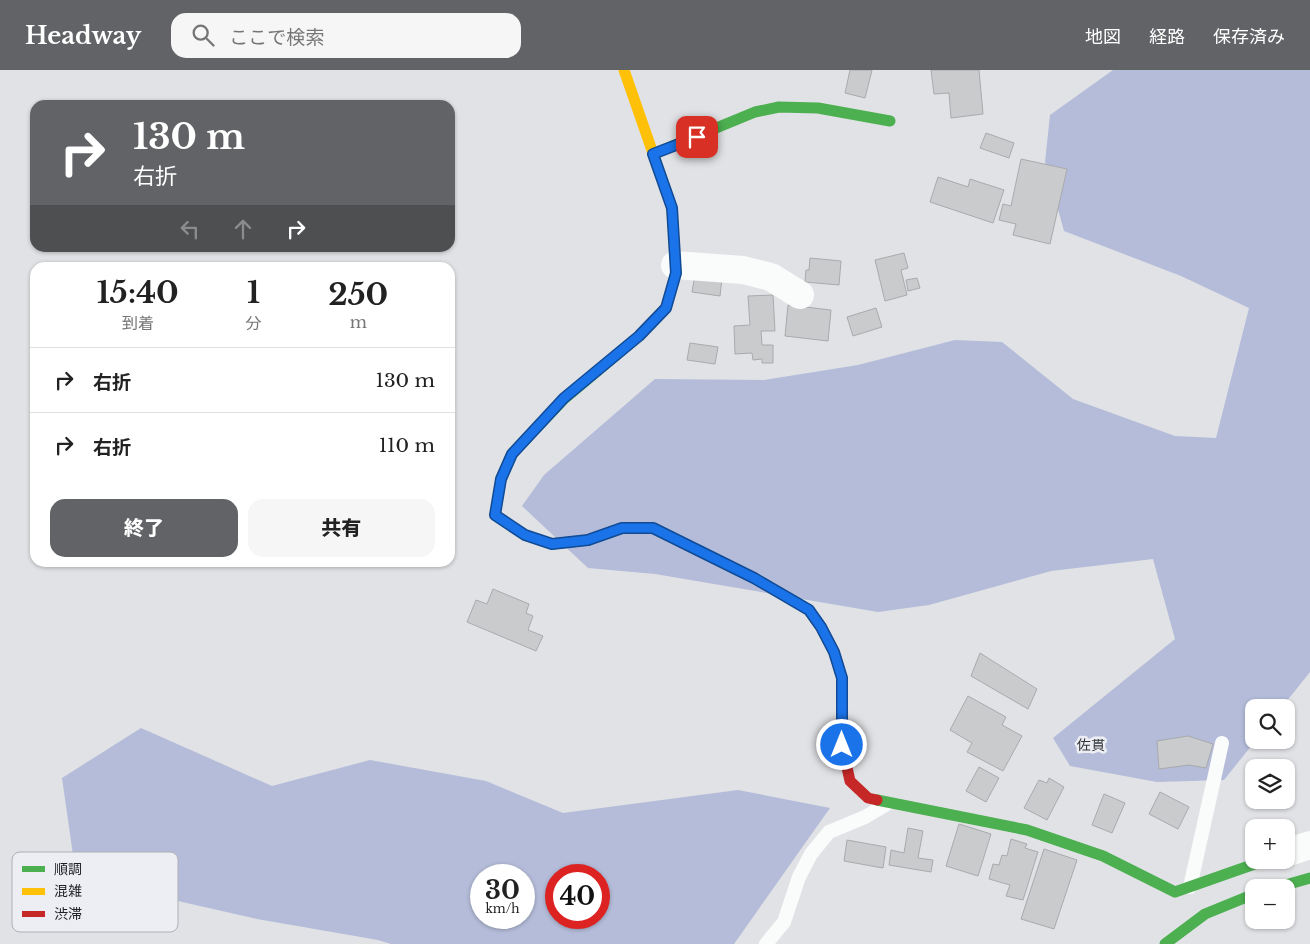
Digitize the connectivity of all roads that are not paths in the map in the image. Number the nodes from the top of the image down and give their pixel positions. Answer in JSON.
{"nodes":[{"id":1,"x":624,"y":70,"type":"edge"},
{"id":2,"x":890,"y":121,"type":"dead end"},
{"id":3,"x":653,"y":154,"type":"junction"},
{"id":4,"x":675,"y":265,"type":"junction"},
{"id":5,"x":800,"y":295,"type":"dead end"},
{"id":6,"x":1222,"y":743,"type":"dead end"},
{"id":7,"x":890,"y":802,"type":"junction"},
{"id":8,"x":1310,"y":844,"type":"edge"},
{"id":9,"x":1295,"y":850,"type":"edge"},
{"id":10,"x":1245,"y":867,"type":"edge"},
{"id":11,"x":1310,"y":878,"type":"edge"},
{"id":12,"x":1295,"y":882,"type":"edge"},
{"id":13,"x":1190,"y":887,"type":"junction"},
{"id":14,"x":1245,"y":898,"type":"edge"},
{"id":15,"x":766,"y":944,"type":"edge"},
{"id":16,"x":1165,"y":944,"type":"edge"}],
"edges":[{"from":1,"to":3,"type":"main road"},
{"from":2,"to":3,"type":"main road"},
{"from":3,"to":4,"type":"main road"},
{"from":4,"to":5,"type":"street"},
{"from":4,"to":7,"type":"main road"},
{"from":6,"to":13,"type":"lane"},
{"from":7,"to":13,"type":"main road"},
{"from":7,"to":15,"type":"lane"},
{"from":8,"to":9,"type":"street"},
{"from":10,"to":13,"type":"main road"},
{"from":11,"to":12,"type":"main road"},
{"from":14,"to":16,"type":"main road"}]}
